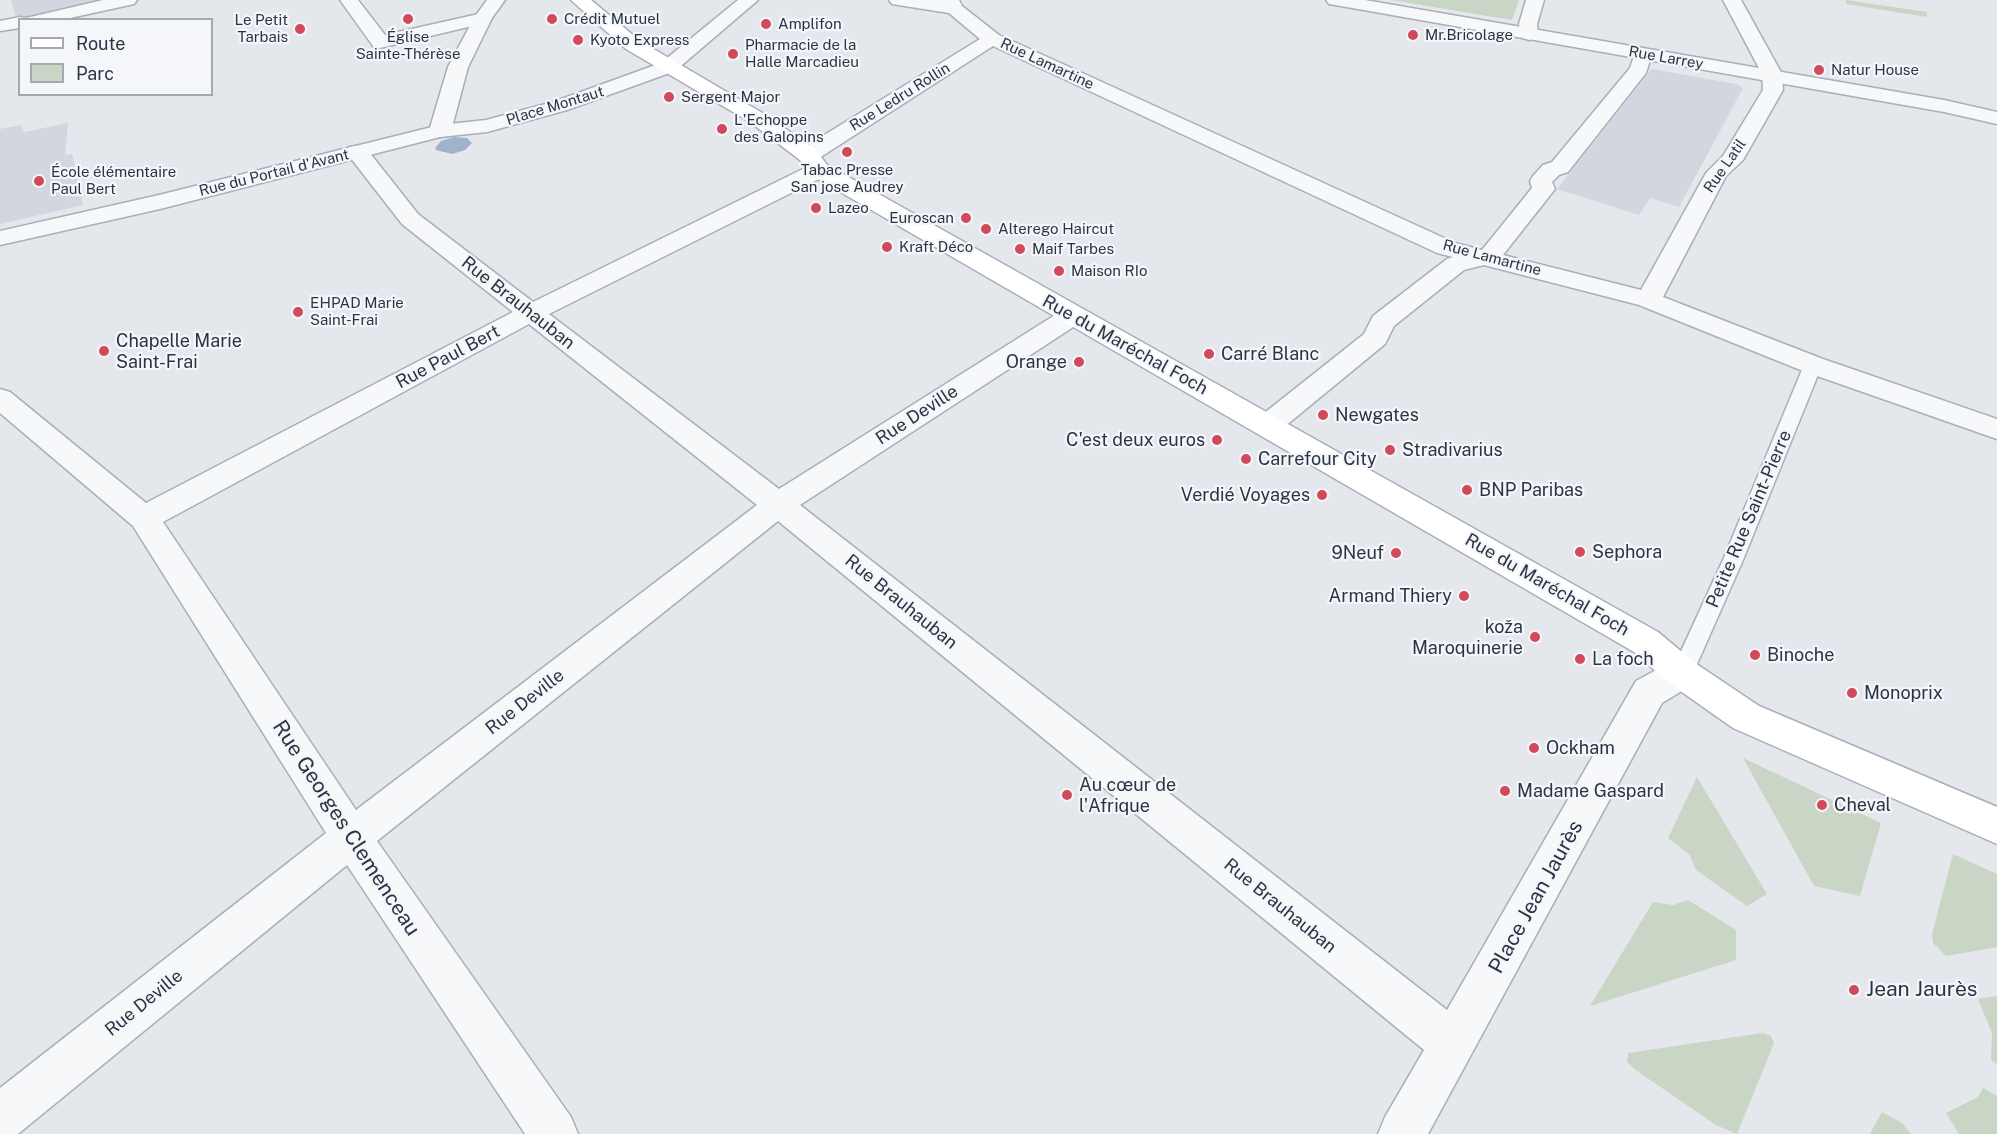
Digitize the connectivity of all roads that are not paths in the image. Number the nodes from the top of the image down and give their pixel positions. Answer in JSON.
{"nodes":[{"id":1,"x":128,"y":0,"type":"edge"},
{"id":2,"x":349,"y":0,"type":"edge"},
{"id":3,"x":496,"y":0,"type":"edge"},
{"id":4,"x":580,"y":0,"type":"edge"},
{"id":5,"x":749,"y":0,"type":"edge"},
{"id":6,"x":898,"y":0,"type":"edge"},
{"id":7,"x":1335,"y":0,"type":"edge"},
{"id":8,"x":1534,"y":0,"type":"edge"},
{"id":9,"x":1732,"y":0,"type":"edge"},
{"id":10,"x":952,"y":5,"type":"edge"},
{"id":11,"x":43,"y":18,"type":"edge"},
{"id":12,"x":18,"y":22,"type":"edge"},
{"id":13,"x":480,"y":23,"type":"junction"},
{"id":14,"x":0,"y":27,"type":"edge"},
{"id":15,"x":1529,"y":34,"type":"junction"},
{"id":16,"x":993,"y":39,"type":"junction"},
{"id":17,"x":1643,"y":54,"type":"junction"},
{"id":18,"x":668,"y":67,"type":"junction"},
{"id":19,"x":1773,"y":77,"type":"junction"},
{"id":20,"x":1997,"y":118,"type":"edge"},
{"id":21,"x":440,"y":131,"type":"junction"},
{"id":22,"x":357,"y":152,"type":"junction"},
{"id":23,"x":813,"y":162,"type":"junction"},
{"id":24,"x":0,"y":238,"type":"edge"},
{"id":25,"x":1489,"y":257,"type":"junction"},
{"id":26,"x":1648,"y":300,"type":"junction"},
{"id":27,"x":530,"y":314,"type":"junction"},
{"id":28,"x":1072,"y":316,"type":"junction"},
{"id":29,"x":1813,"y":365,"type":"junction"},
{"id":30,"x":0,"y":398,"type":"edge"},
{"id":31,"x":1268,"y":425,"type":"junction"},
{"id":32,"x":1997,"y":429,"type":"edge"},
{"id":33,"x":778,"y":505,"type":"junction"},
{"id":34,"x":144,"y":518,"type":"junction"},
{"id":35,"x":1682,"y":673,"type":"junction"},
{"id":36,"x":1997,"y":802,"type":"edge"},
{"id":37,"x":1997,"y":826,"type":"edge"},
{"id":38,"x":353,"y":836,"type":"junction"},
{"id":39,"x":1453,"y":1044,"type":"junction"},
{"id":40,"x":0,"y":1118,"type":"edge"},
{"id":41,"x":554,"y":1134,"type":"edge"},
{"id":42,"x":1402,"y":1134,"type":"edge"}],
"edges":[{"from":1,"to":11,"type":"street"},
{"from":2,"to":13,"type":"street"},
{"from":3,"to":13,"type":"street"},
{"from":4,"to":18,"type":"main road","name":"Rue du Maréchal Foch"},
{"from":5,"to":18,"type":"street","name":"Place Montaut"},
{"from":6,"to":10,"type":"street"},
{"from":7,"to":15,"type":"street","name":"Rue Larrey"},
{"from":8,"to":15,"type":"street"},
{"from":9,"to":19,"type":"street"},
{"from":10,"to":16,"type":"street","name":"Rue Lamartine"},
{"from":12,"to":14,"type":"street"},
{"from":13,"to":21,"type":"street"},
{"from":15,"to":17,"type":"street","name":"Rue Larrey"},
{"from":16,"to":23,"type":"street","name":"Rue Ledru Rollin"},
{"from":16,"to":25,"type":"street","name":"Rue Lamartine"},
{"from":17,"to":19,"type":"street","name":"Rue Larrey"},
{"from":17,"to":25,"type":"street"},
{"from":18,"to":21,"type":"street","name":"Place Montaut"},
{"from":18,"to":23,"type":"main road","name":"Rue du Maréchal Foch"},
{"from":19,"to":20,"type":"street","name":"Rue Larrey"},
{"from":19,"to":26,"type":"street","name":"Rue Latil"},
{"from":21,"to":22,"type":"street","name":"Rue du Portail d'Avant"},
{"from":22,"to":24,"type":"street","name":"Rue du Portail d'Avant"},
{"from":22,"to":27,"type":"street","name":"Rue Brauhauban"},
{"from":23,"to":27,"type":"street","name":"Rue Paul Bert"},
{"from":23,"to":28,"type":"main road","name":"Rue du Maréchal Foch"},
{"from":25,"to":26,"type":"street","name":"Rue Lamartine"},
{"from":25,"to":31,"type":"street"},
{"from":26,"to":29,"type":"street","name":"Rue Lamartine"},
{"from":27,"to":33,"type":"street","name":"Rue Brauhauban"},
{"from":27,"to":34,"type":"street","name":"Rue Paul Bert"},
{"from":28,"to":31,"type":"main road","name":"Rue du Maréchal Foch"},
{"from":28,"to":33,"type":"street","name":"Rue Deville"},
{"from":29,"to":32,"type":"street","name":"Rue Lamartine"},
{"from":29,"to":35,"type":"lane","name":"Petite Rue Saint-Pierre"},
{"from":30,"to":34,"type":"street","name":"Rue Georges Clemenceau"},
{"from":31,"to":35,"type":"main road","name":"Rue du Maréchal Foch"},
{"from":33,"to":38,"type":"street","name":"Rue Deville"},
{"from":33,"to":39,"type":"street","name":"Rue Brauhauban"},
{"from":34,"to":38,"type":"street","name":"Rue Georges Clemenceau"},
{"from":35,"to":36,"type":"main road","name":"Rue du Maréchal Foch"},
{"from":35,"to":37,"type":"main road","name":"Rue du Maréchal Foch"},
{"from":35,"to":39,"type":"street","name":"Place Jean Jaurès"},
{"from":38,"to":40,"type":"street","name":"Rue Deville"},
{"from":38,"to":41,"type":"street","name":"Rue Georges Clemenceau"},
{"from":39,"to":42,"type":"street","name":"Place Jean Jaurès"}]}
